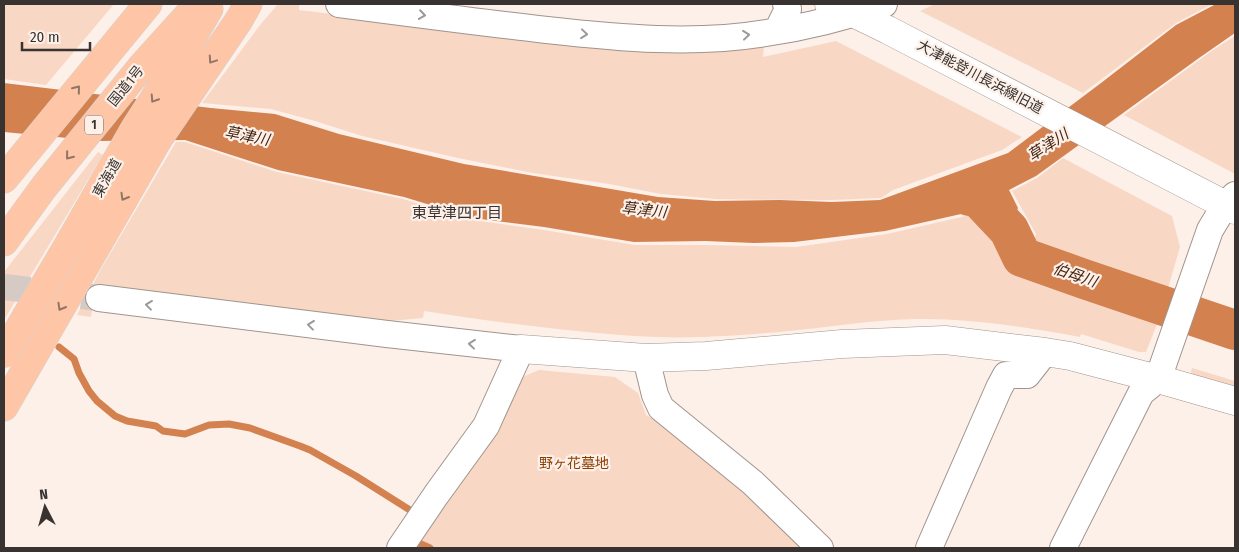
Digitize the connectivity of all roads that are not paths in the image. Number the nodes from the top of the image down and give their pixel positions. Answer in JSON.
{"nodes":[{"id":1,"x":339,"y":4,"type":"edge"},
{"id":2,"x":786,"y":4,"type":"edge"},
{"id":3,"x":828,"y":4,"type":"edge"},
{"id":4,"x":146,"y":7,"type":"edge"},
{"id":5,"x":202,"y":8,"type":"edge"},
{"id":6,"x":243,"y":12,"type":"edge"},
{"id":7,"x":855,"y":14,"type":"junction"},
{"id":8,"x":886,"y":17,"type":"edge"},
{"id":9,"x":777,"y":31,"type":"junction"},
{"id":10,"x":7,"y":174,"type":"edge"},
{"id":11,"x":1232,"y":203,"type":"edge"},
{"id":12,"x":4,"y":242,"type":"edge"},
{"id":13,"x":99,"y":298,"type":"tunnel mouth"},
{"id":14,"x":521,"y":349,"type":"junction"},
{"id":15,"x":1045,"y":352,"type":"junction"},
{"id":16,"x":4,"y":354,"type":"edge"},
{"id":17,"x":646,"y":358,"type":"junction"},
{"id":18,"x":1158,"y":379,"type":"junction"},
{"id":19,"x":1235,"y":401,"type":"edge"},
{"id":20,"x":4,"y":407,"type":"edge"},
{"id":21,"x":400,"y":548,"type":"edge"},
{"id":22,"x":820,"y":548,"type":"edge"},
{"id":23,"x":930,"y":548,"type":"edge"},
{"id":24,"x":1064,"y":548,"type":"edge"}],
"edges":[{"from":1,"to":9,"type":"street","one_way":true},
{"from":2,"to":9,"type":"street"},
{"from":3,"to":7,"type":"street","name":"大津能登川長浜線旧道"},
{"from":10,"to":4,"type":"highway","one_way":true},
{"from":5,"to":12,"type":"highway","name":"国道1号","number":"1","one_way":true},
{"from":5,"to":16,"type":"highway","name":"東海道","number":"1","one_way":true,"bridge":true},
{"from":6,"to":20,"type":"highway","one_way":true},
{"from":7,"to":8,"type":"street","name":"大津能登川長浜線旧道"},
{"from":7,"to":9,"type":"street"},
{"from":8,"to":11,"type":"street","name":"大津能登川長浜線旧道"},
{"from":11,"to":18,"type":"street"},
{"from":14,"to":13,"type":"street","one_way":true},
{"from":14,"to":17,"type":"street"},
{"from":14,"to":21,"type":"street"},
{"from":15,"to":17,"type":"street"},
{"from":15,"to":18,"type":"street"},
{"from":15,"to":23,"type":"street"},
{"from":17,"to":22,"type":"street"},
{"from":18,"to":19,"type":"street"},
{"from":18,"to":24,"type":"street"}]}
